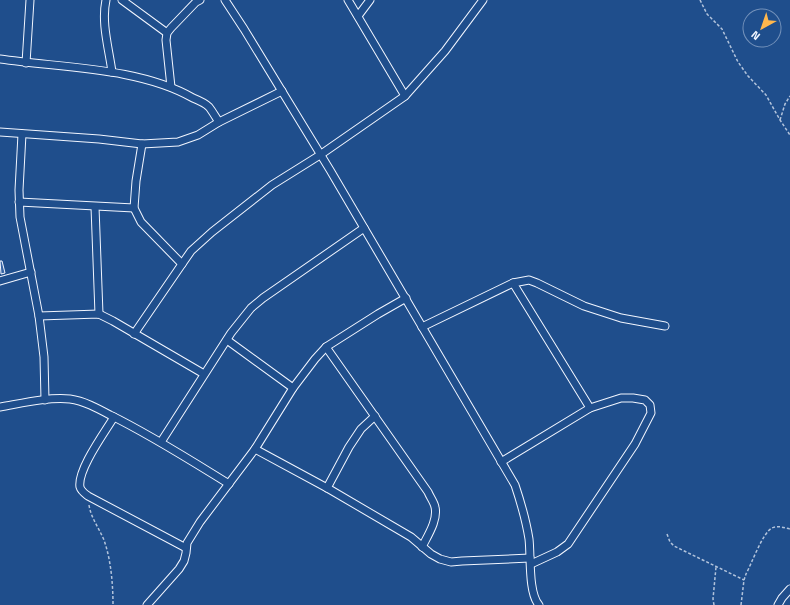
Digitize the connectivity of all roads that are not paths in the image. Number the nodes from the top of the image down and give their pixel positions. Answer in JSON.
{"nodes":[{"id":1,"x":30,"y":0,"type":"edge"},
{"id":2,"x":106,"y":0,"type":"edge"},
{"id":3,"x":122,"y":0,"type":"edge"},
{"id":4,"x":200,"y":0,"type":"edge"},
{"id":5,"x":225,"y":0,"type":"edge"},
{"id":6,"x":348,"y":0,"type":"edge"},
{"id":7,"x":370,"y":0,"type":"edge"},
{"id":8,"x":483,"y":0,"type":"edge"},
{"id":9,"x":358,"y":16,"type":"junction"},
{"id":10,"x":167,"y":33,"type":"junction"},
{"id":11,"x":0,"y":59,"type":"edge"},
{"id":12,"x":26,"y":63,"type":"junction"},
{"id":13,"x":112,"y":72,"type":"junction"},
{"id":14,"x":171,"y":87,"type":"junction"},
{"id":15,"x":282,"y":91,"type":"junction"},
{"id":16,"x":405,"y":96,"type":"junction"},
{"id":17,"x":219,"y":122,"type":"junction"},
{"id":18,"x":0,"y":132,"type":"edge"},
{"id":19,"x":22,"y":134,"type":"junction"},
{"id":20,"x":142,"y":144,"type":"junction"},
{"id":21,"x":320,"y":155,"type":"junction"},
{"id":22,"x":19,"y":202,"type":"junction"},
{"id":23,"x":95,"y":207,"type":"junction"},
{"id":24,"x":134,"y":208,"type":"junction"},
{"id":25,"x":364,"y":228,"type":"junction"},
{"id":26,"x":182,"y":264,"type":"junction"},
{"id":27,"x":31,"y":272,"type":"junction"},
{"id":28,"x":0,"y":281,"type":"edge"},
{"id":29,"x":513,"y":283,"type":"junction"},
{"id":30,"x":406,"y":298,"type":"junction"},
{"id":31,"x":99,"y":314,"type":"junction"},
{"id":32,"x":40,"y":316,"type":"junction"},
{"id":33,"x":665,"y":326,"type":"dead end"},
{"id":34,"x":422,"y":327,"type":"junction"},
{"id":35,"x":134,"y":334,"type":"junction"},
{"id":36,"x":227,"y":340,"type":"junction"},
{"id":37,"x":326,"y":347,"type":"junction"},
{"id":38,"x":204,"y":374,"type":"junction"},
{"id":39,"x":293,"y":388,"type":"junction"},
{"id":40,"x":45,"y":400,"type":"junction"},
{"id":41,"x":0,"y":407,"type":"edge"},
{"id":42,"x":590,"y":408,"type":"junction"},
{"id":43,"x":375,"y":416,"type":"junction"},
{"id":44,"x":114,"y":417,"type":"junction"},
{"id":45,"x":160,"y":442,"type":"junction"},
{"id":46,"x":255,"y":449,"type":"junction"},
{"id":47,"x":501,"y":462,"type":"junction"},
{"id":48,"x":229,"y":484,"type":"junction"},
{"id":49,"x":327,"y":488,"type":"junction"},
{"id":50,"x":422,"y":547,"type":"junction"},
{"id":51,"x":186,"y":548,"type":"junction"},
{"id":52,"x":530,"y":561,"type":"junction"},
{"id":53,"x":790,"y":589,"type":"edge"},
{"id":54,"x":147,"y":605,"type":"edge"},
{"id":55,"x":539,"y":605,"type":"edge"},
{"id":56,"x":778,"y":605,"type":"edge"}],
"edges":[{"from":1,"to":12,"type":"street"},
{"from":2,"to":13,"type":"street"},
{"from":3,"to":10,"type":"street"},
{"from":4,"to":10,"type":"street"},
{"from":5,"to":15,"type":"street"},
{"from":6,"to":9,"type":"street"},
{"from":7,"to":9,"type":"street"},
{"from":8,"to":16,"type":"street"},
{"from":9,"to":16,"type":"street"},
{"from":10,"to":14,"type":"street"},
{"from":11,"to":12,"type":"street"},
{"from":12,"to":13,"type":"street"},
{"from":13,"to":14,"type":"street"},
{"from":14,"to":17,"type":"street"},
{"from":15,"to":17,"type":"street"},
{"from":15,"to":21,"type":"street"},
{"from":16,"to":21,"type":"street"},
{"from":17,"to":20,"type":"street"},
{"from":18,"to":19,"type":"street"},
{"from":19,"to":20,"type":"street"},
{"from":19,"to":22,"type":"street"},
{"from":20,"to":24,"type":"street"},
{"from":21,"to":25,"type":"street"},
{"from":21,"to":26,"type":"street"},
{"from":22,"to":23,"type":"street"},
{"from":22,"to":27,"type":"street"},
{"from":23,"to":24,"type":"street"},
{"from":23,"to":31,"type":"street"},
{"from":24,"to":26,"type":"street"},
{"from":25,"to":30,"type":"street"},
{"from":25,"to":36,"type":"street"},
{"from":26,"to":35,"type":"street"},
{"from":27,"to":28,"type":"street"},
{"from":27,"to":32,"type":"street"},
{"from":29,"to":33,"type":"street"},
{"from":29,"to":34,"type":"street"},
{"from":29,"to":42,"type":"street"},
{"from":30,"to":34,"type":"street"},
{"from":30,"to":37,"type":"street"},
{"from":31,"to":32,"type":"street"},
{"from":31,"to":35,"type":"street"},
{"from":32,"to":40,"type":"street"},
{"from":34,"to":47,"type":"street"},
{"from":35,"to":38,"type":"street"},
{"from":36,"to":38,"type":"street"},
{"from":36,"to":39,"type":"street"},
{"from":37,"to":39,"type":"street"},
{"from":37,"to":43,"type":"street"},
{"from":38,"to":45,"type":"street"},
{"from":39,"to":46,"type":"street"},
{"from":40,"to":41,"type":"street"},
{"from":40,"to":44,"type":"street"},
{"from":42,"to":47,"type":"street"},
{"from":42,"to":52,"type":"street"},
{"from":43,"to":49,"type":"street"},
{"from":43,"to":50,"type":"street"},
{"from":44,"to":45,"type":"street"},
{"from":44,"to":51,"type":"street"},
{"from":45,"to":48,"type":"street"},
{"from":46,"to":48,"type":"street"},
{"from":46,"to":49,"type":"street"},
{"from":47,"to":52,"type":"street"},
{"from":48,"to":51,"type":"street"},
{"from":49,"to":50,"type":"street"},
{"from":50,"to":52,"type":"street"},
{"from":51,"to":54,"type":"street"},
{"from":52,"to":55,"type":"street"},
{"from":53,"to":56,"type":"street"}]}
